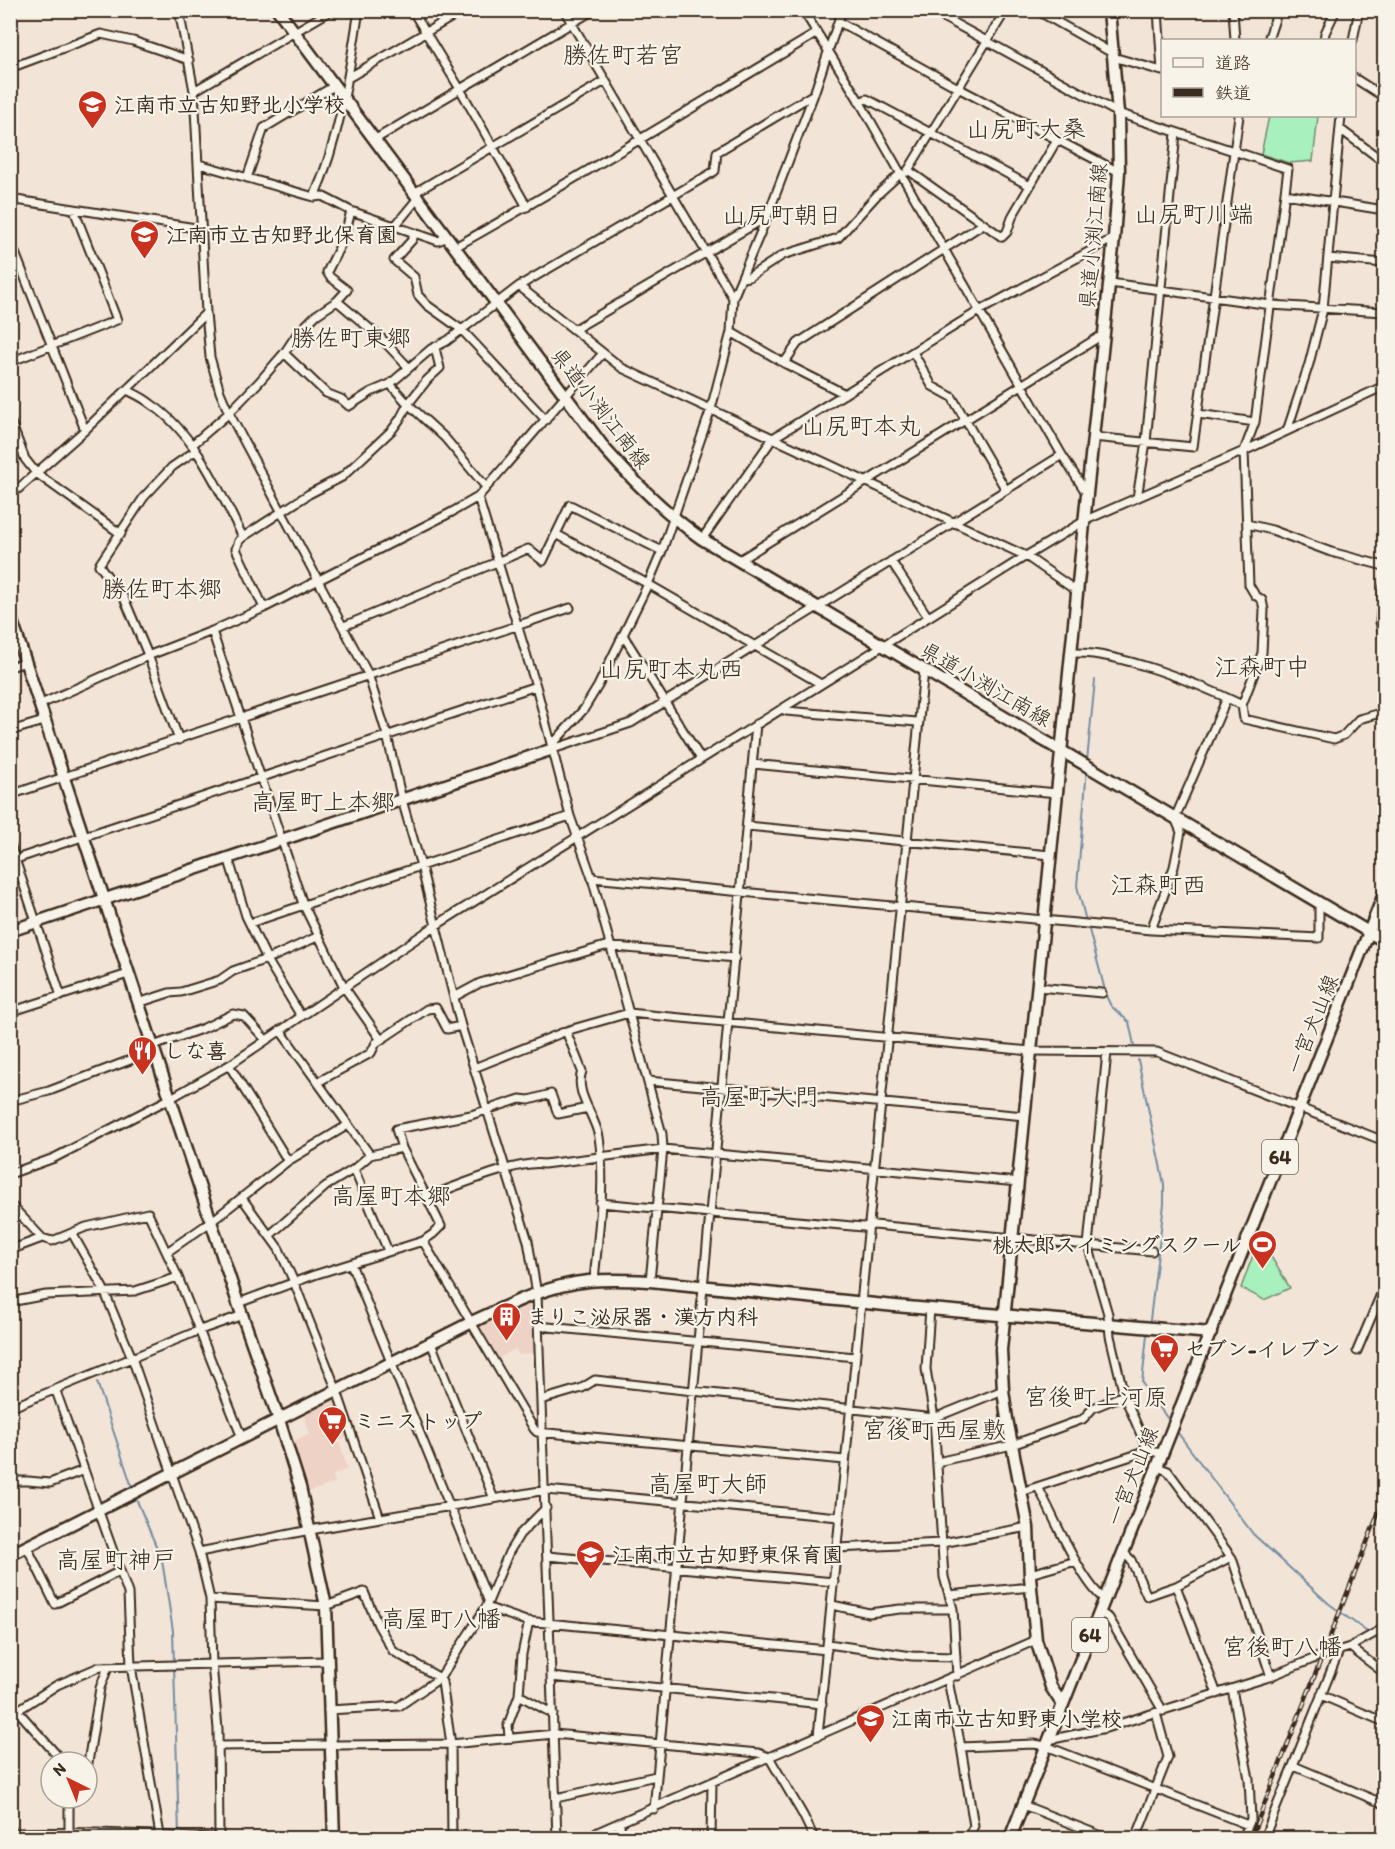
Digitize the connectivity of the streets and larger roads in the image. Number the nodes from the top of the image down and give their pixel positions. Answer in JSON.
{"nodes":[{"id":1,"x":179,"y":10,"type":"edge"},
{"id":2,"x":278,"y":10,"type":"edge"},
{"id":3,"x":332,"y":10,"type":"edge"},
{"id":4,"x":359,"y":10,"type":"edge"},
{"id":5,"x":412,"y":10,"type":"edge"},
{"id":6,"x":464,"y":10,"type":"edge"},
{"id":7,"x":564,"y":10,"type":"edge"},
{"id":8,"x":594,"y":10,"type":"edge"},
{"id":9,"x":803,"y":10,"type":"edge"},
{"id":10,"x":842,"y":10,"type":"edge"},
{"id":11,"x":930,"y":10,"type":"edge"},
{"id":12,"x":1006,"y":10,"type":"edge"},
{"id":13,"x":1036,"y":10,"type":"edge"},
{"id":14,"x":1109,"y":10,"type":"edge"},
{"id":15,"x":1158,"y":10,"type":"edge"},
{"id":16,"x":1233,"y":10,"type":"edge"},
{"id":17,"x":1278,"y":10,"type":"edge"},
{"id":18,"x":1336,"y":10,"type":"edge"},
{"id":19,"x":1359,"y":10,"type":"edge"},
{"id":20,"x":839,"y":22,"type":"junction"},
{"id":21,"x":572,"y":23,"type":"junction"},
{"id":22,"x":294,"y":32,"type":"junction"},
{"id":23,"x":426,"y":33,"type":"junction"},
{"id":24,"x":817,"y":33,"type":"junction"},
{"id":25,"x":1235,"y":39,"type":"edge"},
{"id":26,"x":1268,"y":39,"type":"edge"},
{"id":27,"x":1324,"y":39,"type":"edge"},
{"id":28,"x":1353,"y":39,"type":"edge"},
{"id":29,"x":987,"y":42,"type":"junction"},
{"id":30,"x":828,"y":50,"type":"junction"},
{"id":31,"x":1113,"y":55,"type":"junction"},
{"id":32,"x":1161,"y":56,"type":"edge"},
{"id":33,"x":189,"y":60,"type":"junction"},
{"id":34,"x":10,"y":68,"type":"edge"},
{"id":35,"x":1161,"y":71,"type":"edge"},
{"id":36,"x":348,"y":78,"type":"junction"},
{"id":37,"x":1356,"y":79,"type":"edge"},
{"id":38,"x":605,"y":81,"type":"junction"},
{"id":39,"x":334,"y":86,"type":"junction"},
{"id":40,"x":960,"y":88,"type":"junction"},
{"id":41,"x":460,"y":89,"type":"junction"},
{"id":42,"x":194,"y":91,"type":"junction"},
{"id":43,"x":814,"y":94,"type":"junction"},
{"id":44,"x":1384,"y":97,"type":"edge"},
{"id":45,"x":344,"y":100,"type":"junction"},
{"id":46,"x":859,"y":102,"type":"junction"},
{"id":47,"x":1118,"y":113,"type":"junction"},
{"id":48,"x":1239,"y":117,"type":"edge"},
{"id":49,"x":1341,"y":117,"type":"edge"},
{"id":50,"x":1340,"y":129,"type":"junction"},
{"id":51,"x":1176,"y":132,"type":"junction"},
{"id":52,"x":931,"y":134,"type":"junction"},
{"id":53,"x":639,"y":139,"type":"junction"},
{"id":54,"x":374,"y":140,"type":"junction"},
{"id":55,"x":1057,"y":140,"type":"junction"},
{"id":56,"x":493,"y":147,"type":"junction"},
{"id":57,"x":1235,"y":151,"type":"junction"},
{"id":58,"x":1384,"y":162,"type":"edge"},
{"id":59,"x":199,"y":164,"type":"junction"},
{"id":60,"x":908,"y":170,"type":"junction"},
{"id":61,"x":1119,"y":172,"type":"junction"},
{"id":62,"x":902,"y":176,"type":"junction"},
{"id":63,"x":247,"y":178,"type":"junction"},
{"id":64,"x":1030,"y":186,"type":"junction"},
{"id":65,"x":1285,"y":194,"type":"junction"},
{"id":66,"x":416,"y":195,"type":"junction"},
{"id":67,"x":673,"y":195,"type":"junction"},
{"id":68,"x":315,"y":197,"type":"junction"},
{"id":69,"x":10,"y":199,"type":"edge"},
{"id":70,"x":1333,"y":203,"type":"junction"},
{"id":71,"x":527,"y":207,"type":"junction"},
{"id":72,"x":74,"y":210,"type":"junction"},
{"id":73,"x":1384,"y":210,"type":"edge"},
{"id":74,"x":351,"y":212,"type":"junction"},
{"id":75,"x":767,"y":217,"type":"junction"},
{"id":76,"x":983,"y":224,"type":"junction"},
{"id":77,"x":395,"y":226,"type":"junction"},
{"id":78,"x":202,"y":229,"type":"junction"},
{"id":79,"x":414,"y":233,"type":"junction"},
{"id":80,"x":448,"y":237,"type":"junction"},
{"id":81,"x":1114,"y":238,"type":"junction"},
{"id":82,"x":10,"y":240,"type":"edge"},
{"id":83,"x":455,"y":247,"type":"junction"},
{"id":84,"x":944,"y":250,"type":"junction"},
{"id":85,"x":706,"y":252,"type":"junction"},
{"id":86,"x":1328,"y":258,"type":"junction"},
{"id":87,"x":1384,"y":263,"type":"edge"},
{"id":88,"x":742,"y":278,"type":"junction"},
{"id":89,"x":1110,"y":284,"type":"junction"},
{"id":90,"x":519,"y":286,"type":"junction"},
{"id":91,"x":1161,"y":291,"type":"junction"},
{"id":92,"x":733,"y":298,"type":"junction"},
{"id":93,"x":1215,"y":298,"type":"junction"},
{"id":94,"x":337,"y":301,"type":"junction"},
{"id":95,"x":496,"y":303,"type":"junction"},
{"id":96,"x":1271,"y":305,"type":"junction"},
{"id":97,"x":1323,"y":309,"type":"junction"},
{"id":98,"x":979,"y":311,"type":"junction"},
{"id":99,"x":1384,"y":312,"type":"edge"},
{"id":100,"x":206,"y":313,"type":"junction"},
{"id":101,"x":575,"y":329,"type":"junction"},
{"id":102,"x":462,"y":330,"type":"junction"},
{"id":103,"x":731,"y":332,"type":"junction"},
{"id":104,"x":1104,"y":334,"type":"junction"},
{"id":105,"x":52,"y":345,"type":"junction"},
{"id":106,"x":435,"y":348,"type":"junction"},
{"id":107,"x":913,"y":352,"type":"junction"},
{"id":108,"x":284,"y":353,"type":"junction"},
{"id":109,"x":603,"y":353,"type":"junction"},
{"id":110,"x":10,"y":362,"type":"edge"},
{"id":111,"x":784,"y":363,"type":"junction"},
{"id":112,"x":408,"y":367,"type":"junction"},
{"id":113,"x":390,"y":384,"type":"junction"},
{"id":114,"x":1022,"y":384,"type":"junction"},
{"id":115,"x":1384,"y":386,"type":"edge"},
{"id":116,"x":127,"y":390,"type":"junction"},
{"id":117,"x":845,"y":394,"type":"junction"},
{"id":118,"x":566,"y":396,"type":"junction"},
{"id":119,"x":408,"y":404,"type":"junction"},
{"id":120,"x":711,"y":408,"type":"junction"},
{"id":121,"x":229,"y":413,"type":"junction"},
{"id":122,"x":1198,"y":414,"type":"junction"},
{"id":123,"x":965,"y":419,"type":"junction"},
{"id":124,"x":10,"y":420,"type":"edge"},
{"id":125,"x":546,"y":420,"type":"junction"},
{"id":126,"x":1255,"y":422,"type":"junction"},
{"id":127,"x":85,"y":430,"type":"junction"},
{"id":128,"x":1287,"y":431,"type":"junction"},
{"id":129,"x":1093,"y":437,"type":"junction"},
{"id":130,"x":773,"y":438,"type":"junction"},
{"id":131,"x":1146,"y":442,"type":"junction"},
{"id":132,"x":193,"y":448,"type":"junction"},
{"id":133,"x":1244,"y":451,"type":"junction"},
{"id":134,"x":1062,"y":455,"type":"junction"},
{"id":135,"x":36,"y":472,"type":"junction"},
{"id":136,"x":865,"y":480,"type":"junction"},
{"id":137,"x":486,"y":487,"type":"junction"},
{"id":138,"x":1006,"y":490,"type":"junction"},
{"id":139,"x":10,"y":492,"type":"edge"},
{"id":140,"x":1087,"y":495,"type":"junction"},
{"id":141,"x":478,"y":497,"type":"junction"},
{"id":142,"x":1137,"y":498,"type":"junction"},
{"id":143,"x":283,"y":513,"type":"junction"},
{"id":144,"x":673,"y":519,"type":"junction"},
{"id":145,"x":1086,"y":520,"type":"junction"},
{"id":146,"x":953,"y":522,"type":"junction"},
{"id":147,"x":1247,"y":524,"type":"junction"},
{"id":148,"x":121,"y":534,"type":"junction"},
{"id":149,"x":556,"y":534,"type":"junction"},
{"id":150,"x":243,"y":537,"type":"junction"},
{"id":151,"x":702,"y":539,"type":"junction"},
{"id":152,"x":662,"y":551,"type":"junction"},
{"id":153,"x":1026,"y":556,"type":"junction"},
{"id":154,"x":498,"y":561,"type":"junction"},
{"id":155,"x":738,"y":561,"type":"junction"},
{"id":156,"x":891,"y":561,"type":"junction"},
{"id":157,"x":1384,"y":566,"type":"edge"},
{"id":158,"x":318,"y":579,"type":"junction"},
{"id":159,"x":648,"y":584,"type":"junction"},
{"id":160,"x":1384,"y":586,"type":"edge"},
{"id":161,"x":1078,"y":592,"type":"junction"},
{"id":162,"x":817,"y":607,"type":"junction"},
{"id":163,"x":264,"y":608,"type":"junction"},
{"id":164,"x":570,"y":608,"type":"dead end"},
{"id":165,"x":10,"y":615,"type":"edge"},
{"id":166,"x":928,"y":618,"type":"junction"},
{"id":167,"x":517,"y":624,"type":"junction"},
{"id":168,"x":344,"y":626,"type":"junction"},
{"id":169,"x":212,"y":631,"type":"junction"},
{"id":170,"x":623,"y":635,"type":"junction"},
{"id":171,"x":1384,"y":638,"type":"edge"},
{"id":172,"x":754,"y":646,"type":"junction"},
{"id":173,"x":882,"y":647,"type":"junction"},
{"id":174,"x":1072,"y":653,"type":"junction"},
{"id":175,"x":148,"y":656,"type":"junction"},
{"id":176,"x":26,"y":662,"type":"junction"},
{"id":177,"x":10,"y":667,"type":"edge"},
{"id":178,"x":924,"y":670,"type":"junction"},
{"id":179,"x":368,"y":674,"type":"junction"},
{"id":180,"x":821,"y":684,"type":"junction"},
{"id":181,"x":536,"y":686,"type":"junction"},
{"id":182,"x":1227,"y":698,"type":"junction"},
{"id":183,"x":664,"y":702,"type":"junction"},
{"id":184,"x":39,"y":705,"type":"junction"},
{"id":185,"x":1242,"y":705,"type":"junction"},
{"id":186,"x":783,"y":708,"type":"junction"},
{"id":187,"x":1384,"y":712,"type":"edge"},
{"id":188,"x":242,"y":719,"type":"junction"},
{"id":189,"x":44,"y":720,"type":"junction"},
{"id":190,"x":917,"y":722,"type":"junction"},
{"id":191,"x":756,"y":724,"type":"junction"},
{"id":192,"x":10,"y":732,"type":"edge"},
{"id":193,"x":387,"y":735,"type":"junction"},
{"id":194,"x":179,"y":740,"type":"junction"},
{"id":195,"x":553,"y":747,"type":"junction"},
{"id":196,"x":1061,"y":750,"type":"junction"},
{"id":197,"x":701,"y":759,"type":"junction"},
{"id":198,"x":753,"y":764,"type":"junction"},
{"id":199,"x":63,"y":777,"type":"junction"},
{"id":200,"x":262,"y":777,"type":"junction"},
{"id":201,"x":912,"y":778,"type":"junction"},
{"id":202,"x":1057,"y":793,"type":"junction"},
{"id":203,"x":10,"y":795,"type":"edge"},
{"id":204,"x":402,"y":800,"type":"junction"},
{"id":205,"x":570,"y":816,"type":"junction"},
{"id":206,"x":1175,"y":819,"type":"junction"},
{"id":207,"x":747,"y":826,"type":"junction"},
{"id":208,"x":578,"y":836,"type":"junction"},
{"id":209,"x":83,"y":838,"type":"junction"},
{"id":210,"x":281,"y":839,"type":"junction"},
{"id":211,"x":906,"y":841,"type":"junction"},
{"id":212,"x":10,"y":844,"type":"edge"},
{"id":213,"x":1050,"y":855,"type":"junction"},
{"id":214,"x":228,"y":857,"type":"junction"},
{"id":215,"x":13,"y":860,"type":"edge"},
{"id":216,"x":421,"y":866,"type":"junction"},
{"id":217,"x":591,"y":878,"type":"junction"},
{"id":218,"x":742,"y":892,"type":"junction"},
{"id":219,"x":1384,"y":894,"type":"edge"},
{"id":220,"x":104,"y":899,"type":"junction"},
{"id":221,"x":303,"y":904,"type":"junction"},
{"id":222,"x":1319,"y":904,"type":"junction"},
{"id":223,"x":899,"y":906,"type":"junction"},
{"id":224,"x":1044,"y":921,"type":"junction"},
{"id":225,"x":36,"y":922,"type":"junction"},
{"id":226,"x":250,"y":924,"type":"junction"},
{"id":227,"x":435,"y":926,"type":"junction"},
{"id":228,"x":1151,"y":930,"type":"junction"},
{"id":229,"x":10,"y":931,"type":"edge"},
{"id":230,"x":1370,"y":932,"type":"junction"},
{"id":231,"x":319,"y":936,"type":"junction"},
{"id":232,"x":1384,"y":941,"type":"edge"},
{"id":233,"x":611,"y":946,"type":"junction"},
{"id":234,"x":735,"y":958,"type":"junction"},
{"id":235,"x":267,"y":959,"type":"junction"},
{"id":236,"x":128,"y":974,"type":"junction"},
{"id":237,"x":344,"y":987,"type":"junction"},
{"id":238,"x":1038,"y":987,"type":"junction"},
{"id":239,"x":1102,"y":993,"type":"dead end"},
{"id":240,"x":61,"y":996,"type":"junction"},
{"id":241,"x":454,"y":997,"type":"junction"},
{"id":242,"x":138,"y":1003,"type":"junction"},
{"id":243,"x":10,"y":1012,"type":"edge"},
{"id":244,"x":630,"y":1013,"type":"junction"},
{"id":245,"x":301,"y":1016,"type":"junction"},
{"id":246,"x":729,"y":1023,"type":"junction"},
{"id":247,"x":461,"y":1026,"type":"junction"},
{"id":248,"x":280,"y":1030,"type":"junction"},
{"id":249,"x":566,"y":1031,"type":"junction"},
{"id":250,"x":886,"y":1037,"type":"junction"},
{"id":251,"x":266,"y":1040,"type":"junction"},
{"id":252,"x":381,"y":1040,"type":"junction"},
{"id":253,"x":153,"y":1048,"type":"junction"},
{"id":254,"x":1031,"y":1051,"type":"junction"},
{"id":255,"x":1107,"y":1052,"type":"junction"},
{"id":256,"x":229,"y":1065,"type":"junction"},
{"id":257,"x":474,"y":1068,"type":"junction"},
{"id":258,"x":648,"y":1081,"type":"junction"},
{"id":259,"x":318,"y":1082,"type":"junction"},
{"id":260,"x":723,"y":1088,"type":"junction"},
{"id":261,"x":171,"y":1098,"type":"junction"},
{"id":262,"x":10,"y":1101,"type":"edge"},
{"id":263,"x":881,"y":1103,"type":"junction"},
{"id":264,"x":1300,"y":1107,"type":"junction"},
{"id":265,"x":588,"y":1108,"type":"junction"},
{"id":266,"x":488,"y":1111,"type":"junction"},
{"id":267,"x":1025,"y":1116,"type":"junction"},
{"id":268,"x":348,"y":1125,"type":"junction"},
{"id":269,"x":1384,"y":1141,"type":"edge"},
{"id":270,"x":402,"y":1148,"type":"junction"},
{"id":271,"x":663,"y":1149,"type":"junction"},
{"id":272,"x":370,"y":1155,"type":"junction"},
{"id":273,"x":601,"y":1155,"type":"junction"},
{"id":274,"x":716,"y":1155,"type":"junction"},
{"id":275,"x":288,"y":1161,"type":"junction"},
{"id":276,"x":354,"y":1169,"type":"junction"},
{"id":277,"x":506,"y":1169,"type":"junction"},
{"id":278,"x":873,"y":1169,"type":"junction"},
{"id":279,"x":10,"y":1174,"type":"edge"},
{"id":280,"x":1018,"y":1182,"type":"junction"},
{"id":281,"x":242,"y":1197,"type":"junction"},
{"id":282,"x":427,"y":1197,"type":"junction"},
{"id":283,"x":600,"y":1203,"type":"junction"},
{"id":284,"x":10,"y":1204,"type":"edge"},
{"id":285,"x":656,"y":1209,"type":"junction"},
{"id":286,"x":710,"y":1214,"type":"junction"},
{"id":287,"x":212,"y":1221,"type":"junction"},
{"id":288,"x":867,"y":1226,"type":"junction"},
{"id":289,"x":72,"y":1233,"type":"junction"},
{"id":290,"x":270,"y":1235,"type":"junction"},
{"id":291,"x":42,"y":1238,"type":"junction"},
{"id":292,"x":1012,"y":1238,"type":"junction"},
{"id":293,"x":423,"y":1241,"type":"junction"},
{"id":294,"x":1088,"y":1245,"type":"junction"},
{"id":295,"x":10,"y":1250,"type":"edge"},
{"id":296,"x":167,"y":1251,"type":"junction"},
{"id":297,"x":388,"y":1251,"type":"junction"},
{"id":298,"x":1152,"y":1251,"type":"dead end"},
{"id":299,"x":351,"y":1264,"type":"junction"},
{"id":300,"x":178,"y":1277,"type":"junction"},
{"id":301,"x":594,"y":1281,"type":"junction"},
{"id":302,"x":650,"y":1281,"type":"junction"},
{"id":303,"x":294,"y":1282,"type":"junction"},
{"id":304,"x":704,"y":1286,"type":"junction"},
{"id":305,"x":1384,"y":1287,"type":"edge"},
{"id":306,"x":105,"y":1294,"type":"junction"},
{"id":307,"x":537,"y":1294,"type":"junction"},
{"id":308,"x":10,"y":1302,"type":"edge"},
{"id":309,"x":861,"y":1302,"type":"junction"},
{"id":310,"x":238,"y":1303,"type":"junction"},
{"id":311,"x":930,"y":1308,"type":"junction"},
{"id":312,"x":1005,"y":1314,"type":"junction"},
{"id":313,"x":243,"y":1316,"type":"junction"},
{"id":314,"x":470,"y":1323,"type":"junction"},
{"id":315,"x":1109,"y":1324,"type":"junction"},
{"id":316,"x":538,"y":1326,"type":"junction"},
{"id":317,"x":200,"y":1330,"type":"junction"},
{"id":318,"x":1211,"y":1333,"type":"junction"},
{"id":319,"x":699,"y":1342,"type":"junction"},
{"id":320,"x":431,"y":1343,"type":"junction"},
{"id":321,"x":1357,"y":1351,"type":"dead end"},
{"id":322,"x":855,"y":1357,"type":"junction"},
{"id":323,"x":132,"y":1359,"type":"junction"},
{"id":324,"x":392,"y":1362,"type":"junction"},
{"id":325,"x":1003,"y":1390,"type":"junction"},
{"id":326,"x":56,"y":1391,"type":"junction"},
{"id":327,"x":337,"y":1391,"type":"junction"},
{"id":328,"x":693,"y":1391,"type":"junction"},
{"id":329,"x":1124,"y":1395,"type":"junction"},
{"id":330,"x":541,"y":1400,"type":"junction"},
{"id":331,"x":11,"y":1407,"type":"edge"},
{"id":332,"x":850,"y":1410,"type":"junction"},
{"id":333,"x":934,"y":1418,"type":"junction"},
{"id":334,"x":279,"y":1420,"type":"junction"},
{"id":335,"x":543,"y":1432,"type":"junction"},
{"id":336,"x":242,"y":1438,"type":"junction"},
{"id":337,"x":1012,"y":1445,"type":"junction"},
{"id":338,"x":689,"y":1446,"type":"junction"},
{"id":339,"x":1148,"y":1451,"type":"junction"},
{"id":340,"x":1163,"y":1453,"type":"junction"},
{"id":341,"x":845,"y":1460,"type":"junction"},
{"id":342,"x":937,"y":1462,"type":"junction"},
{"id":343,"x":1157,"y":1467,"type":"junction"},
{"id":344,"x":84,"y":1470,"type":"junction"},
{"id":345,"x":172,"y":1473,"type":"junction"},
{"id":346,"x":10,"y":1481,"type":"edge"},
{"id":347,"x":1038,"y":1487,"type":"junction"},
{"id":348,"x":546,"y":1490,"type":"junction"},
{"id":349,"x":1021,"y":1492,"type":"junction"},
{"id":350,"x":494,"y":1499,"type":"junction"},
{"id":351,"x":682,"y":1503,"type":"junction"},
{"id":352,"x":450,"y":1506,"type":"junction"},
{"id":353,"x":546,"y":1508,"type":"junction"},
{"id":354,"x":98,"y":1511,"type":"junction"},
{"id":355,"x":380,"y":1518,"type":"junction"},
{"id":356,"x":839,"y":1518,"type":"junction"},
{"id":357,"x":1028,"y":1527,"type":"junction"},
{"id":358,"x":310,"y":1530,"type":"junction"},
{"id":359,"x":942,"y":1543,"type":"junction"},
{"id":360,"x":27,"y":1547,"type":"junction"},
{"id":361,"x":837,"y":1548,"type":"junction"},
{"id":362,"x":199,"y":1552,"type":"junction"},
{"id":363,"x":1123,"y":1552,"type":"junction"},
{"id":364,"x":10,"y":1555,"type":"edge"},
{"id":365,"x":547,"y":1556,"type":"junction"},
{"id":366,"x":1231,"y":1557,"type":"junction"},
{"id":367,"x":1076,"y":1561,"type":"junction"},
{"id":368,"x":676,"y":1568,"type":"junction"},
{"id":369,"x":120,"y":1571,"type":"junction"},
{"id":370,"x":1030,"y":1574,"type":"junction"},
{"id":371,"x":834,"y":1582,"type":"junction"},
{"id":372,"x":1176,"y":1586,"type":"junction"},
{"id":373,"x":1031,"y":1587,"type":"junction"},
{"id":374,"x":949,"y":1595,"type":"junction"},
{"id":375,"x":210,"y":1599,"type":"junction"},
{"id":376,"x":1104,"y":1599,"type":"junction"},
{"id":377,"x":487,"y":1603,"type":"junction"},
{"id":378,"x":832,"y":1605,"type":"junction"},
{"id":379,"x":326,"y":1606,"type":"junction"},
{"id":380,"x":953,"y":1609,"type":"junction"},
{"id":381,"x":1099,"y":1612,"type":"junction"},
{"id":382,"x":529,"y":1621,"type":"junction"},
{"id":383,"x":549,"y":1622,"type":"junction"},
{"id":384,"x":1384,"y":1628,"type":"edge"},
{"id":385,"x":672,"y":1635,"type":"junction"},
{"id":386,"x":1036,"y":1640,"type":"junction"},
{"id":387,"x":827,"y":1647,"type":"junction"},
{"id":388,"x":1350,"y":1647,"type":"junction"},
{"id":389,"x":1339,"y":1651,"type":"junction"},
{"id":390,"x":956,"y":1657,"type":"junction"},
{"id":391,"x":326,"y":1661,"type":"junction"},
{"id":392,"x":212,"y":1664,"type":"junction"},
{"id":393,"x":108,"y":1666,"type":"junction"},
{"id":394,"x":131,"y":1666,"type":"junction"},
{"id":395,"x":1384,"y":1673,"type":"edge"},
{"id":396,"x":957,"y":1676,"type":"junction"},
{"id":397,"x":551,"y":1677,"type":"junction"},
{"id":398,"x":1270,"y":1677,"type":"junction"},
{"id":399,"x":440,"y":1678,"type":"junction"},
{"id":400,"x":948,"y":1680,"type":"junction"},
{"id":401,"x":665,"y":1688,"type":"junction"},
{"id":402,"x":1233,"y":1689,"type":"junction"},
{"id":403,"x":1217,"y":1694,"type":"junction"},
{"id":404,"x":519,"y":1695,"type":"junction"},
{"id":405,"x":1321,"y":1695,"type":"junction"},
{"id":406,"x":11,"y":1703,"type":"edge"},
{"id":407,"x":822,"y":1704,"type":"junction"},
{"id":408,"x":1062,"y":1704,"type":"junction"},
{"id":409,"x":18,"y":1710,"type":"junction"},
{"id":410,"x":328,"y":1710,"type":"junction"},
{"id":411,"x":1160,"y":1712,"type":"junction"},
{"id":412,"x":553,"y":1714,"type":"junction"},
{"id":413,"x":1384,"y":1722,"type":"edge"},
{"id":414,"x":554,"y":1734,"type":"junction"},
{"id":415,"x":818,"y":1736,"type":"junction"},
{"id":416,"x":509,"y":1738,"type":"junction"},
{"id":417,"x":1047,"y":1743,"type":"junction"},
{"id":418,"x":451,"y":1744,"type":"junction"},
{"id":419,"x":659,"y":1744,"type":"junction"},
{"id":420,"x":219,"y":1746,"type":"junction"},
{"id":421,"x":330,"y":1746,"type":"junction"},
{"id":422,"x":961,"y":1747,"type":"junction"},
{"id":423,"x":53,"y":1750,"type":"edge"},
{"id":424,"x":90,"y":1750,"type":"edge"},
{"id":425,"x":770,"y":1757,"type":"junction"},
{"id":426,"x":1294,"y":1766,"type":"junction"},
{"id":427,"x":657,"y":1776,"type":"junction"},
{"id":428,"x":712,"y":1783,"type":"junction"},
{"id":429,"x":1156,"y":1789,"type":"junction"},
{"id":430,"x":556,"y":1798,"type":"junction"},
{"id":431,"x":1384,"y":1804,"type":"edge"},
{"id":432,"x":1023,"y":1805,"type":"junction"},
{"id":433,"x":654,"y":1809,"type":"junction"},
{"id":434,"x":69,"y":1810,"type":"edge"},
{"id":435,"x":620,"y":1824,"type":"junction"},
{"id":436,"x":1248,"y":1825,"type":"junction"},
{"id":437,"x":10,"y":1833,"type":"edge"},
{"id":438,"x":69,"y":1835,"type":"edge"},
{"id":439,"x":160,"y":1835,"type":"junction"},
{"id":440,"x":140,"y":1836,"type":"edge"},
{"id":441,"x":711,"y":1838,"type":"edge"},
{"id":442,"x":212,"y":1839,"type":"edge"},
{"id":443,"x":219,"y":1839,"type":"edge"},
{"id":444,"x":334,"y":1839,"type":"edge"},
{"id":445,"x":452,"y":1839,"type":"edge"},
{"id":446,"x":557,"y":1839,"type":"edge"},
{"id":447,"x":584,"y":1839,"type":"edge"},
{"id":448,"x":621,"y":1839,"type":"edge"},
{"id":449,"x":723,"y":1839,"type":"edge"},
{"id":450,"x":814,"y":1839,"type":"edge"},
{"id":451,"x":967,"y":1839,"type":"edge"},
{"id":452,"x":1010,"y":1839,"type":"edge"},
{"id":453,"x":1107,"y":1839,"type":"edge"},
{"id":454,"x":1136,"y":1839,"type":"edge"},
{"id":455,"x":1243,"y":1839,"type":"edge"},
{"id":456,"x":1263,"y":1839,"type":"edge"}],
"edges":[{"from":1,"to":33,"type":"street"},
{"from":2,"to":22,"type":"street","name":"県道小渕江南線"},
{"from":3,"to":22,"type":"street"},
{"from":4,"to":36,"type":"street"},
{"from":5,"to":23,"type":"street"},
{"from":6,"to":23,"type":"street"},
{"from":7,"to":21,"type":"street"},
{"from":8,"to":21,"type":"street"},
{"from":9,"to":24,"type":"street"},
{"from":10,"to":20,"type":"street"},
{"from":11,"to":29,"type":"street"},
{"from":12,"to":29,"type":"street"},
{"from":13,"to":31,"type":"street"},
{"from":14,"to":31,"type":"street","name":"県道小渕江南線"},
{"from":15,"to":32,"type":"street"},
{"from":16,"to":25,"type":"street"},
{"from":17,"to":26,"type":"street"},
{"from":18,"to":27,"type":"street"},
{"from":19,"to":28,"type":"street"},
{"from":20,"to":30,"type":"street"},
{"from":20,"to":40,"type":"street"},
{"from":21,"to":38,"type":"street"},
{"from":21,"to":41,"type":"street"},
{"from":22,"to":39,"type":"street","name":"県道小渕江南線"},
{"from":22,"to":42,"type":"street"},
{"from":23,"to":36,"type":"street"},
{"from":23,"to":41,"type":"street"},
{"from":24,"to":30,"type":"street"},
{"from":24,"to":53,"type":"street"},
{"from":29,"to":40,"type":"street"},
{"from":29,"to":47,"type":"street"},
{"from":30,"to":43,"type":"street"},
{"from":30,"to":46,"type":"street"},
{"from":31,"to":35,"type":"street"},
{"from":31,"to":47,"type":"street","name":"県道小渕江南線"},
{"from":33,"to":34,"type":"street"},
{"from":33,"to":42,"type":"street"},
{"from":36,"to":45,"type":"street"},
{"from":37,"to":44,"type":"street"},
{"from":38,"to":53,"type":"street"},
{"from":38,"to":56,"type":"street"},
{"from":39,"to":45,"type":"street","name":"県道小渕江南線"},
{"from":39,"to":63,"type":"street"},
{"from":40,"to":52,"type":"street"},
{"from":40,"to":55,"type":"street"},
{"from":41,"to":54,"type":"street"},
{"from":41,"to":56,"type":"street"},
{"from":42,"to":59,"type":"street"},
{"from":43,"to":67,"type":"street"},
{"from":43,"to":75,"type":"street"},
{"from":45,"to":54,"type":"street","name":"県道小渕江南線"},
{"from":45,"to":68,"type":"street"},
{"from":46,"to":52,"type":"street"},
{"from":46,"to":62,"type":"street"},
{"from":47,"to":51,"type":"street"},
{"from":47,"to":61,"type":"street","name":"県道小渕江南線"},
{"from":48,"to":57,"type":"street"},
{"from":49,"to":50,"type":"street"},
{"from":50,"to":58,"type":"street"},
{"from":50,"to":70,"type":"street"},
{"from":51,"to":57,"type":"street"},
{"from":51,"to":91,"type":"street"},
{"from":52,"to":60,"type":"street"},
{"from":52,"to":64,"type":"street"},
{"from":53,"to":67,"type":"street"},
{"from":53,"to":71,"type":"street"},
{"from":54,"to":66,"type":"street","name":"県道小渕江南線"},
{"from":55,"to":61,"type":"street"},
{"from":55,"to":64,"type":"street"},
{"from":56,"to":66,"type":"street"},
{"from":56,"to":71,"type":"street"},
{"from":57,"to":65,"type":"street"},
{"from":57,"to":93,"type":"street"},
{"from":59,"to":63,"type":"street"},
{"from":59,"to":78,"type":"street"},
{"from":60,"to":62,"type":"street"},
{"from":60,"to":76,"type":"street"},
{"from":61,"to":81,"type":"street","name":"県道小渕江南線"},
{"from":62,"to":84,"type":"street"},
{"from":62,"to":88,"type":"street"},
{"from":63,"to":68,"type":"street"},
{"from":64,"to":76,"type":"street"},
{"from":65,"to":70,"type":"street"},
{"from":65,"to":96,"type":"street"},
{"from":66,"to":77,"type":"street"},
{"from":66,"to":80,"type":"street","name":"県道小渕江南線"},
{"from":67,"to":85,"type":"street"},
{"from":67,"to":90,"type":"street"},
{"from":68,"to":74,"type":"street"},
{"from":69,"to":72,"type":"street"},
{"from":70,"to":73,"type":"street"},
{"from":70,"to":86,"type":"street"},
{"from":71,"to":83,"type":"street"},
{"from":72,"to":78,"type":"street"},
{"from":72,"to":105,"type":"street"},
{"from":74,"to":77,"type":"street"},
{"from":74,"to":94,"type":"street"},
{"from":75,"to":85,"type":"street"},
{"from":75,"to":88,"type":"street"},
{"from":76,"to":84,"type":"street"},
{"from":77,"to":79,"type":"street"},
{"from":78,"to":100,"type":"street"},
{"from":79,"to":80,"type":"street"},
{"from":79,"to":102,"type":"street"},
{"from":80,"to":83,"type":"street","name":"県道小渕江南線"},
{"from":81,"to":89,"type":"street","name":"県道小渕江南線"},
{"from":81,"to":98,"type":"street"},
{"from":82,"to":105,"type":"street"},
{"from":83,"to":95,"type":"street","name":"県道小渕江南線"},
{"from":84,"to":98,"type":"street"},
{"from":84,"to":111,"type":"street"},
{"from":85,"to":92,"type":"street"},
{"from":85,"to":101,"type":"street"},
{"from":86,"to":87,"type":"street"},
{"from":86,"to":97,"type":"street"},
{"from":88,"to":92,"type":"street"},
{"from":89,"to":91,"type":"street"},
{"from":89,"to":104,"type":"street","name":"県道小渕江南線"},
{"from":90,"to":95,"type":"street"},
{"from":90,"to":101,"type":"street"},
{"from":91,"to":93,"type":"street"},
{"from":91,"to":131,"type":"street"},
{"from":92,"to":103,"type":"street"},
{"from":93,"to":96,"type":"street"},
{"from":93,"to":122,"type":"street"},
{"from":94,"to":108,"type":"street"},
{"from":94,"to":112,"type":"street"},
{"from":95,"to":102,"type":"street"},
{"from":95,"to":118,"type":"street","name":"県道小渕江南線"},
{"from":96,"to":97,"type":"street"},
{"from":96,"to":126,"type":"street"},
{"from":97,"to":99,"type":"street"},
{"from":97,"to":128,"type":"street"},
{"from":98,"to":107,"type":"street"},
{"from":98,"to":114,"type":"street"},
{"from":100,"to":116,"type":"street"},
{"from":100,"to":121,"type":"street"},
{"from":101,"to":109,"type":"street"},
{"from":102,"to":106,"type":"street"},
{"from":102,"to":125,"type":"street"},
{"from":103,"to":111,"type":"street"},
{"from":103,"to":120,"type":"street"},
{"from":104,"to":114,"type":"street"},
{"from":104,"to":129,"type":"street","name":"県道小渕江南線"},
{"from":105,"to":110,"type":"street"},
{"from":105,"to":127,"type":"street"},
{"from":106,"to":112,"type":"street"},
{"from":106,"to":119,"type":"street"},
{"from":107,"to":117,"type":"street"},
{"from":107,"to":123,"type":"street"},
{"from":108,"to":113,"type":"street"},
{"from":108,"to":121,"type":"street"},
{"from":109,"to":118,"type":"street"},
{"from":109,"to":120,"type":"street"},
{"from":111,"to":117,"type":"street"},
{"from":112,"to":113,"type":"street"},
{"from":113,"to":119,"type":"street"},
{"from":114,"to":123,"type":"street"},
{"from":114,"to":134,"type":"street"},
{"from":115,"to":128,"type":"street"},
{"from":116,"to":127,"type":"street"},
{"from":116,"to":132,"type":"street"},
{"from":117,"to":130,"type":"street"},
{"from":118,"to":125,"type":"street"},
{"from":118,"to":144,"type":"street","name":"県道小渕江南線"},
{"from":119,"to":137,"type":"street"},
{"from":119,"to":143,"type":"street"},
{"from":120,"to":130,"type":"street"},
{"from":120,"to":144,"type":"street"},
{"from":121,"to":132,"type":"street"},
{"from":121,"to":143,"type":"street"},
{"from":122,"to":126,"type":"street"},
{"from":122,"to":131,"type":"street"},
{"from":123,"to":136,"type":"street"},
{"from":123,"to":138,"type":"street"},
{"from":124,"to":135,"type":"street"},
{"from":125,"to":137,"type":"street"},
{"from":126,"to":133,"type":"street"},
{"from":127,"to":135,"type":"street"},
{"from":128,"to":133,"type":"street"},
{"from":129,"to":131,"type":"street"},
{"from":129,"to":140,"type":"street","name":"県道小渕江南線"},
{"from":130,"to":136,"type":"street"},
{"from":130,"to":151,"type":"street"},
{"from":131,"to":142,"type":"street"},
{"from":132,"to":148,"type":"street"},
{"from":132,"to":150,"type":"street"},
{"from":133,"to":142,"type":"street"},
{"from":133,"to":147,"type":"street"},
{"from":134,"to":138,"type":"street"},
{"from":134,"to":140,"type":"street"},
{"from":135,"to":139,"type":"street"},
{"from":135,"to":148,"type":"street"},
{"from":136,"to":146,"type":"street"},
{"from":136,"to":155,"type":"street"},
{"from":137,"to":141,"type":"street"},
{"from":138,"to":146,"type":"street"},
{"from":140,"to":145,"type":"street","name":"県道小渕江南線"},
{"from":141,"to":154,"type":"street"},
{"from":141,"to":158,"type":"street"},
{"from":142,"to":145,"type":"street"},
{"from":143,"to":150,"type":"street"},
{"from":143,"to":158,"type":"street"},
{"from":144,"to":151,"type":"street","name":"県道小渕江南線"},
{"from":144,"to":152,"type":"street"},
{"from":145,"to":153,"type":"street"},
{"from":145,"to":161,"type":"street","name":"県道小渕江南線"},
{"from":146,"to":153,"type":"street"},
{"from":146,"to":156,"type":"street"},
{"from":147,"to":157,"type":"street"},
{"from":147,"to":185,"type":"street"},
{"from":148,"to":175,"type":"street"},
{"from":149,"to":152,"type":"street"},
{"from":149,"to":154,"type":"street"},
{"from":149,"to":159,"type":"street"},
{"from":150,"to":163,"type":"street"},
{"from":151,"to":155,"type":"street","name":"県道小渕江南線"},
{"from":152,"to":159,"type":"street"},
{"from":153,"to":161,"type":"street"},
{"from":153,"to":166,"type":"street"},
{"from":154,"to":167,"type":"street"},
{"from":154,"to":168,"type":"street"},
{"from":155,"to":162,"type":"street","name":"県道小渕江南線"},
{"from":156,"to":162,"type":"street"},
{"from":156,"to":166,"type":"street"},
{"from":158,"to":163,"type":"street"},
{"from":158,"to":168,"type":"street"},
{"from":159,"to":170,"type":"street"},
{"from":159,"to":172,"type":"street"},
{"from":160,"to":171,"type":"street"},
{"from":161,"to":174,"type":"street","name":"県道小渕江南線"},
{"from":162,"to":172,"type":"street"},
{"from":162,"to":173,"type":"street","name":"県道小渕江南線"},
{"from":163,"to":169,"type":"street"},
{"from":164,"to":167,"type":"street"},
{"from":165,"to":176,"type":"street"},
{"from":166,"to":173,"type":"street"},
{"from":167,"to":179,"type":"street"},
{"from":167,"to":181,"type":"street"},
{"from":168,"to":179,"type":"street"},
{"from":169,"to":175,"type":"street"},
{"from":169,"to":188,"type":"street"},
{"from":170,"to":183,"type":"street"},
{"from":170,"to":195,"type":"street"},
{"from":172,"to":180,"type":"street"},
{"from":172,"to":183,"type":"street"},
{"from":173,"to":178,"type":"street","name":"県道小渕江南線"},
{"from":173,"to":180,"type":"street"},
{"from":174,"to":182,"type":"street"},
{"from":174,"to":196,"type":"street","name":"県道小渕江南線"},
{"from":175,"to":184,"type":"street"},
{"from":175,"to":194,"type":"street"},
{"from":176,"to":177,"type":"street"},
{"from":176,"to":184,"type":"street"},
{"from":178,"to":190,"type":"street"},
{"from":178,"to":196,"type":"street","name":"県道小渕江南線"},
{"from":179,"to":188,"type":"street"},
{"from":179,"to":193,"type":"street"},
{"from":180,"to":186,"type":"street"},
{"from":181,"to":193,"type":"street"},
{"from":181,"to":195,"type":"street"},
{"from":182,"to":185,"type":"street"},
{"from":182,"to":206,"type":"street"},
{"from":183,"to":195,"type":"street"},
{"from":183,"to":197,"type":"street"},
{"from":184,"to":189,"type":"street"},
{"from":185,"to":187,"type":"street"},
{"from":186,"to":190,"type":"street"},
{"from":186,"to":191,"type":"street"},
{"from":188,"to":194,"type":"street"},
{"from":188,"to":200,"type":"street"},
{"from":189,"to":192,"type":"street"},
{"from":189,"to":199,"type":"street"},
{"from":190,"to":201,"type":"street"},
{"from":191,"to":197,"type":"street"},
{"from":191,"to":198,"type":"street"},
{"from":193,"to":200,"type":"street"},
{"from":193,"to":204,"type":"street"},
{"from":194,"to":199,"type":"street"},
{"from":195,"to":204,"type":"street"},
{"from":195,"to":205,"type":"street"},
{"from":196,"to":202,"type":"street"},
{"from":196,"to":206,"type":"street","name":"県道小渕江南線"},
{"from":197,"to":208,"type":"street"},
{"from":198,"to":201,"type":"street"},
{"from":198,"to":207,"type":"street"},
{"from":199,"to":203,"type":"street"},
{"from":199,"to":209,"type":"street"},
{"from":200,"to":209,"type":"street"},
{"from":200,"to":210,"type":"street"},
{"from":201,"to":202,"type":"street"},
{"from":201,"to":211,"type":"street"},
{"from":202,"to":213,"type":"street"},
{"from":204,"to":210,"type":"street"},
{"from":204,"to":216,"type":"street"},
{"from":205,"to":208,"type":"street"},
{"from":205,"to":216,"type":"street"},
{"from":206,"to":222,"type":"street","name":"県道小渕江南線"},
{"from":206,"to":228,"type":"street"},
{"from":207,"to":211,"type":"street"},
{"from":207,"to":218,"type":"street"},
{"from":208,"to":217,"type":"street"},
{"from":208,"to":227,"type":"street"},
{"from":209,"to":215,"type":"street"},
{"from":209,"to":220,"type":"street"},
{"from":210,"to":214,"type":"street"},
{"from":210,"to":221,"type":"street"},
{"from":211,"to":213,"type":"street"},
{"from":211,"to":223,"type":"street"},
{"from":212,"to":215,"type":"street"},
{"from":213,"to":224,"type":"street"},
{"from":214,"to":220,"type":"street"},
{"from":214,"to":226,"type":"street"},
{"from":215,"to":225,"type":"street"},
{"from":216,"to":221,"type":"street"},
{"from":216,"to":227,"type":"street"},
{"from":217,"to":218,"type":"street"},
{"from":217,"to":233,"type":"street"},
{"from":218,"to":223,"type":"street"},
{"from":218,"to":234,"type":"street"},
{"from":219,"to":230,"type":"street","name":"一宮犬山線","number":"64"},
{"from":220,"to":225,"type":"street"},
{"from":220,"to":236,"type":"street"},
{"from":221,"to":226,"type":"street"},
{"from":221,"to":231,"type":"street"},
{"from":222,"to":228,"type":"street"},
{"from":222,"to":230,"type":"street","name":"県道小渕江南線"},
{"from":223,"to":224,"type":"street"},
{"from":223,"to":250,"type":"street"},
{"from":224,"to":228,"type":"street"},
{"from":224,"to":238,"type":"street"},
{"from":225,"to":229,"type":"street"},
{"from":225,"to":240,"type":"street"},
{"from":226,"to":235,"type":"street"},
{"from":227,"to":237,"type":"street"},
{"from":227,"to":241,"type":"street"},
{"from":230,"to":232,"type":"street","name":"県道小渕江南線"},
{"from":230,"to":264,"type":"street","name":"一宮犬山線","number":"64"},
{"from":231,"to":235,"type":"street"},
{"from":231,"to":237,"type":"street"},
{"from":233,"to":234,"type":"street"},
{"from":233,"to":241,"type":"street"},
{"from":233,"to":244,"type":"street"},
{"from":234,"to":246,"type":"street"},
{"from":235,"to":242,"type":"street"},
{"from":235,"to":245,"type":"street"},
{"from":236,"to":240,"type":"street"},
{"from":236,"to":242,"type":"street"},
{"from":237,"to":245,"type":"street"},
{"from":237,"to":252,"type":"street"},
{"from":238,"to":239,"type":"street"},
{"from":238,"to":254,"type":"street"},
{"from":240,"to":243,"type":"street"},
{"from":241,"to":247,"type":"street"},
{"from":242,"to":253,"type":"street"},
{"from":244,"to":246,"type":"street"},
{"from":244,"to":249,"type":"street"},
{"from":244,"to":258,"type":"street"},
{"from":245,"to":248,"type":"street"},
{"from":246,"to":250,"type":"street"},
{"from":246,"to":260,"type":"street"},
{"from":247,"to":252,"type":"street"},
{"from":247,"to":257,"type":"street"},
{"from":248,"to":251,"type":"street"},
{"from":248,"to":259,"type":"street"},
{"from":249,"to":257,"type":"street"},
{"from":249,"to":265,"type":"street"},
{"from":250,"to":254,"type":"street"},
{"from":250,"to":263,"type":"street"},
{"from":251,"to":253,"type":"street"},
{"from":251,"to":256,"type":"street"},
{"from":252,"to":259,"type":"street"},
{"from":253,"to":261,"type":"street"},
{"from":253,"to":262,"type":"street"},
{"from":254,"to":255,"type":"street"},
{"from":254,"to":267,"type":"street"},
{"from":255,"to":264,"type":"street"},
{"from":255,"to":294,"type":"street"},
{"from":256,"to":261,"type":"street"},
{"from":256,"to":275,"type":"street"},
{"from":257,"to":266,"type":"street"},
{"from":258,"to":260,"type":"street"},
{"from":258,"to":271,"type":"street"},
{"from":259,"to":268,"type":"street"},
{"from":260,"to":263,"type":"street"},
{"from":260,"to":274,"type":"street"},
{"from":261,"to":279,"type":"street"},
{"from":261,"to":287,"type":"street"},
{"from":263,"to":267,"type":"street"},
{"from":263,"to":278,"type":"street"},
{"from":264,"to":269,"type":"street"},
{"from":264,"to":318,"type":"street","name":"一宮犬山線","number":"64"},
{"from":265,"to":266,"type":"street"},
{"from":265,"to":273,"type":"street"},
{"from":266,"to":270,"type":"street"},
{"from":266,"to":277,"type":"street"},
{"from":267,"to":280,"type":"street"},
{"from":268,"to":272,"type":"street"},
{"from":268,"to":275,"type":"street"},
{"from":270,"to":272,"type":"street"},
{"from":270,"to":282,"type":"street"},
{"from":271,"to":273,"type":"street"},
{"from":271,"to":274,"type":"street"},
{"from":271,"to":285,"type":"street"},
{"from":272,"to":276,"type":"street"},
{"from":273,"to":277,"type":"street"},
{"from":273,"to":283,"type":"street"},
{"from":274,"to":278,"type":"street"},
{"from":274,"to":286,"type":"street"},
{"from":275,"to":281,"type":"street"},
{"from":276,"to":290,"type":"street"},
{"from":276,"to":297,"type":"street"},
{"from":277,"to":282,"type":"street"},
{"from":277,"to":307,"type":"street"},
{"from":278,"to":280,"type":"street"},
{"from":278,"to":288,"type":"street"},
{"from":280,"to":292,"type":"street"},
{"from":281,"to":287,"type":"street"},
{"from":281,"to":290,"type":"street"},
{"from":282,"to":293,"type":"street"},
{"from":283,"to":285,"type":"street"},
{"from":283,"to":301,"type":"street"},
{"from":284,"to":291,"type":"street"},
{"from":285,"to":286,"type":"street"},
{"from":285,"to":302,"type":"street"},
{"from":286,"to":288,"type":"street"},
{"from":286,"to":304,"type":"street"},
{"from":287,"to":296,"type":"street"},
{"from":287,"to":310,"type":"street"},
{"from":288,"to":292,"type":"street"},
{"from":288,"to":309,"type":"street"},
{"from":289,"to":291,"type":"street"},
{"from":289,"to":296,"type":"street"},
{"from":289,"to":306,"type":"street"},
{"from":290,"to":303,"type":"street"},
{"from":291,"to":295,"type":"street"},
{"from":292,"to":294,"type":"street"},
{"from":292,"to":312,"type":"street"},
{"from":293,"to":297,"type":"street"},
{"from":293,"to":314,"type":"street"},
{"from":294,"to":298,"type":"street"},
{"from":294,"to":315,"type":"street"},
{"from":296,"to":300,"type":"street"},
{"from":297,"to":299,"type":"street"},
{"from":299,"to":303,"type":"street"},
{"from":299,"to":324,"type":"street"},
{"from":300,"to":306,"type":"street"},
{"from":300,"to":317,"type":"street"},
{"from":301,"to":302,"type":"street"},
{"from":301,"to":307,"type":"street"},
{"from":302,"to":304,"type":"street"},
{"from":303,"to":310,"type":"street"},
{"from":303,"to":327,"type":"street"},
{"from":304,"to":309,"type":"street"},
{"from":304,"to":319,"type":"street"},
{"from":305,"to":321,"type":"street"},
{"from":306,"to":308,"type":"street"},
{"from":306,"to":323,"type":"street"},
{"from":307,"to":314,"type":"street"},
{"from":307,"to":316,"type":"street"},
{"from":309,"to":311,"type":"street"},
{"from":309,"to":322,"type":"street"},
{"from":310,"to":313,"type":"street"},
{"from":311,"to":312,"type":"street"},
{"from":311,"to":333,"type":"street"},
{"from":312,"to":315,"type":"street"},
{"from":312,"to":325,"type":"street"},
{"from":313,"to":317,"type":"street"},
{"from":313,"to":334,"type":"street"},
{"from":314,"to":320,"type":"street"},
{"from":314,"to":335,"type":"street"},
{"from":315,"to":318,"type":"street"},
{"from":315,"to":329,"type":"street"},
{"from":316,"to":319,"type":"street"},
{"from":316,"to":330,"type":"street"},
{"from":317,"to":323,"type":"street"},
{"from":317,"to":336,"type":"street"},
{"from":318,"to":340,"type":"street","name":"一宮犬山線","number":"64"},
{"from":319,"to":322,"type":"street"},
{"from":319,"to":328,"type":"street"},
{"from":320,"to":324,"type":"street"},
{"from":320,"to":350,"type":"street"},
{"from":322,"to":332,"type":"street"},
{"from":323,"to":326,"type":"street"},
{"from":323,"to":345,"type":"street"},
{"from":324,"to":327,"type":"street"},
{"from":324,"to":352,"type":"street"},
{"from":325,"to":333,"type":"street"},
{"from":325,"to":337,"type":"street"},
{"from":326,"to":331,"type":"street"},
{"from":326,"to":344,"type":"street"},
{"from":327,"to":334,"type":"street"},
{"from":327,"to":355,"type":"street"},
{"from":328,"to":330,"type":"street"},
{"from":328,"to":332,"type":"street"},
{"from":328,"to":338,"type":"street"},
{"from":329,"to":337,"type":"street"},
{"from":329,"to":339,"type":"street"},
{"from":330,"to":335,"type":"street"},
{"from":332,"to":333,"type":"street"},
{"from":332,"to":341,"type":"street"},
{"from":333,"to":342,"type":"street"},
{"from":334,"to":336,"type":"street"},
{"from":334,"to":358,"type":"street"},
{"from":335,"to":338,"type":"street"},
{"from":335,"to":348,"type":"street"},
{"from":336,"to":345,"type":"street"},
{"from":337,"to":342,"type":"street"},
{"from":337,"to":349,"type":"street"},
{"from":338,"to":341,"type":"street"},
{"from":338,"to":351,"type":"street"},
{"from":339,"to":340,"type":"street"},
{"from":339,"to":347,"type":"street"},
{"from":340,"to":343,"type":"street","name":"一宮犬山線","number":"64"},
{"from":341,"to":356,"type":"street"},
{"from":342,"to":359,"type":"street"},
{"from":343,"to":363,"type":"street","name":"一宮犬山線","number":"64"},
{"from":343,"to":366,"type":"street"},
{"from":344,"to":346,"type":"street"},
{"from":344,"to":354,"type":"street"},
{"from":345,"to":354,"type":"street"},
{"from":345,"to":362,"type":"street"},
{"from":347,"to":349,"type":"street"},
{"from":347,"to":367,"type":"street"},
{"from":348,"to":350,"type":"street"},
{"from":348,"to":351,"type":"street"},
{"from":348,"to":353,"type":"street"},
{"from":349,"to":357,"type":"street"},
{"from":350,"to":352,"type":"street"},
{"from":351,"to":356,"type":"street"},
{"from":351,"to":368,"type":"street"},
{"from":352,"to":355,"type":"street"},
{"from":352,"to":377,"type":"street"},
{"from":353,"to":365,"type":"street"},
{"from":353,"to":377,"type":"street"},
{"from":354,"to":360,"type":"street"},
{"from":354,"to":369,"type":"street"},
{"from":355,"to":358,"type":"street"},
{"from":356,"to":361,"type":"street"},
{"from":357,"to":359,"type":"street"},
{"from":357,"to":370,"type":"street"},
{"from":358,"to":362,"type":"street"},
{"from":358,"to":379,"type":"street"},
{"from":359,"to":361,"type":"street"},
{"from":359,"to":374,"type":"street"},
{"from":360,"to":364,"type":"street"},
{"from":360,"to":369,"type":"street"},
{"from":361,"to":371,"type":"street"},
{"from":362,"to":375,"type":"street"},
{"from":363,"to":372,"type":"street"},
{"from":363,"to":376,"type":"street","name":"一宮犬山線","number":"64"},
{"from":365,"to":368,"type":"street"},
{"from":365,"to":383,"type":"street"},
{"from":366,"to":372,"type":"street"},
{"from":366,"to":398,"type":"street"},
{"from":367,"to":370,"type":"street"},
{"from":367,"to":376,"type":"street"},
{"from":368,"to":371,"type":"street"},
{"from":368,"to":385,"type":"street"},
{"from":369,"to":394,"type":"street"},
{"from":370,"to":373,"type":"street"},
{"from":371,"to":378,"type":"street"},
{"from":372,"to":403,"type":"street"},
{"from":373,"to":374,"type":"street"},
{"from":373,"to":386,"type":"street"},
{"from":374,"to":380,"type":"street"},
{"from":375,"to":379,"type":"street"},
{"from":375,"to":392,"type":"street"},
{"from":376,"to":381,"type":"street","name":"一宮犬山線","number":"64"},
{"from":377,"to":382,"type":"street"},
{"from":377,"to":399,"type":"street"},
{"from":378,"to":380,"type":"street"},
{"from":378,"to":387,"type":"street"},
{"from":379,"to":391,"type":"street"},
{"from":379,"to":399,"type":"street"},
{"from":380,"to":390,"type":"street"},
{"from":381,"to":408,"type":"street","name":"一宮犬山線","number":"64"},
{"from":381,"to":411,"type":"street"},
{"from":382,"to":383,"type":"street"},
{"from":382,"to":404,"type":"street"},
{"from":383,"to":385,"type":"street"},
{"from":383,"to":397,"type":"street"},
{"from":384,"to":388,"type":"street"},
{"from":385,"to":387,"type":"street"},
{"from":385,"to":401,"type":"street"},
{"from":386,"to":396,"type":"street"},
{"from":386,"to":408,"type":"street"},
{"from":387,"to":390,"type":"street"},
{"from":387,"to":407,"type":"street"},
{"from":388,"to":389,"type":"street"},
{"from":388,"to":395,"type":"street"},
{"from":389,"to":398,"type":"street"},
{"from":389,"to":405,"type":"street"},
{"from":390,"to":396,"type":"street"},
{"from":391,"to":392,"type":"street"},
{"from":391,"to":410,"type":"street"},
{"from":392,"to":394,"type":"street"},
{"from":392,"to":420,"type":"street"},
{"from":393,"to":394,"type":"street"},
{"from":393,"to":409,"type":"street"},
{"from":393,"to":424,"type":"street"},
{"from":394,"to":439,"type":"street"},
{"from":396,"to":400,"type":"street"},
{"from":397,"to":401,"type":"street"},
{"from":397,"to":412,"type":"street"},
{"from":398,"to":402,"type":"street"},
{"from":399,"to":410,"type":"street"},
{"from":399,"to":418,"type":"street"},
{"from":400,"to":415,"type":"street"},
{"from":400,"to":422,"type":"street"},
{"from":401,"to":407,"type":"street"},
{"from":401,"to":419,"type":"street"},
{"from":402,"to":403,"type":"street"},
{"from":402,"to":436,"type":"street"},
{"from":403,"to":411,"type":"street"},
{"from":404,"to":412,"type":"street"},
{"from":404,"to":416,"type":"street"},
{"from":405,"to":413,"type":"street"},
{"from":405,"to":426,"type":"street"},
{"from":406,"to":409,"type":"street"},
{"from":407,"to":415,"type":"street"},
{"from":408,"to":417,"type":"street","name":"一宮犬山線","number":"64"},
{"from":409,"to":423,"type":"street"},
{"from":410,"to":421,"type":"street"},
{"from":411,"to":417,"type":"street"},
{"from":411,"to":429,"type":"street"},
{"from":412,"to":414,"type":"street"},
{"from":414,"to":416,"type":"street"},
{"from":414,"to":419,"type":"street"},
{"from":414,"to":430,"type":"street"},
{"from":415,"to":425,"type":"street"},
{"from":416,"to":418,"type":"street"},
{"from":417,"to":422,"type":"street"},
{"from":417,"to":429,"type":"street"},
{"from":417,"to":432,"type":"street","name":"一宮犬山線","number":"64"},
{"from":418,"to":421,"type":"street"},
{"from":418,"to":445,"type":"street"},
{"from":419,"to":425,"type":"street"},
{"from":419,"to":427,"type":"street"},
{"from":420,"to":421,"type":"street"},
{"from":420,"to":443,"type":"street"},
{"from":421,"to":444,"type":"street"},
{"from":422,"to":451,"type":"street"},
{"from":425,"to":428,"type":"street"},
{"from":425,"to":450,"type":"street"},
{"from":426,"to":431,"type":"street"},
{"from":426,"to":456,"type":"street"},
{"from":427,"to":430,"type":"street"},
{"from":427,"to":433,"type":"street"},
{"from":428,"to":433,"type":"street"},
{"from":428,"to":441,"type":"street"},
{"from":429,"to":436,"type":"street"},
{"from":429,"to":454,"type":"street"},
{"from":430,"to":446,"type":"street"},
{"from":432,"to":452,"type":"street","name":"一宮犬山線","number":"64"},
{"from":432,"to":453,"type":"street"},
{"from":433,"to":435,"type":"street"},
{"from":434,"to":438,"type":"street"},
{"from":435,"to":447,"type":"street"},
{"from":435,"to":448,"type":"street"},
{"from":436,"to":455,"type":"street"},
{"from":437,"to":438,"type":"street"},
{"from":438,"to":440,"type":"street"},
{"from":439,"to":440,"type":"street"},
{"from":439,"to":442,"type":"street"},
{"from":441,"to":449,"type":"street"}]}
